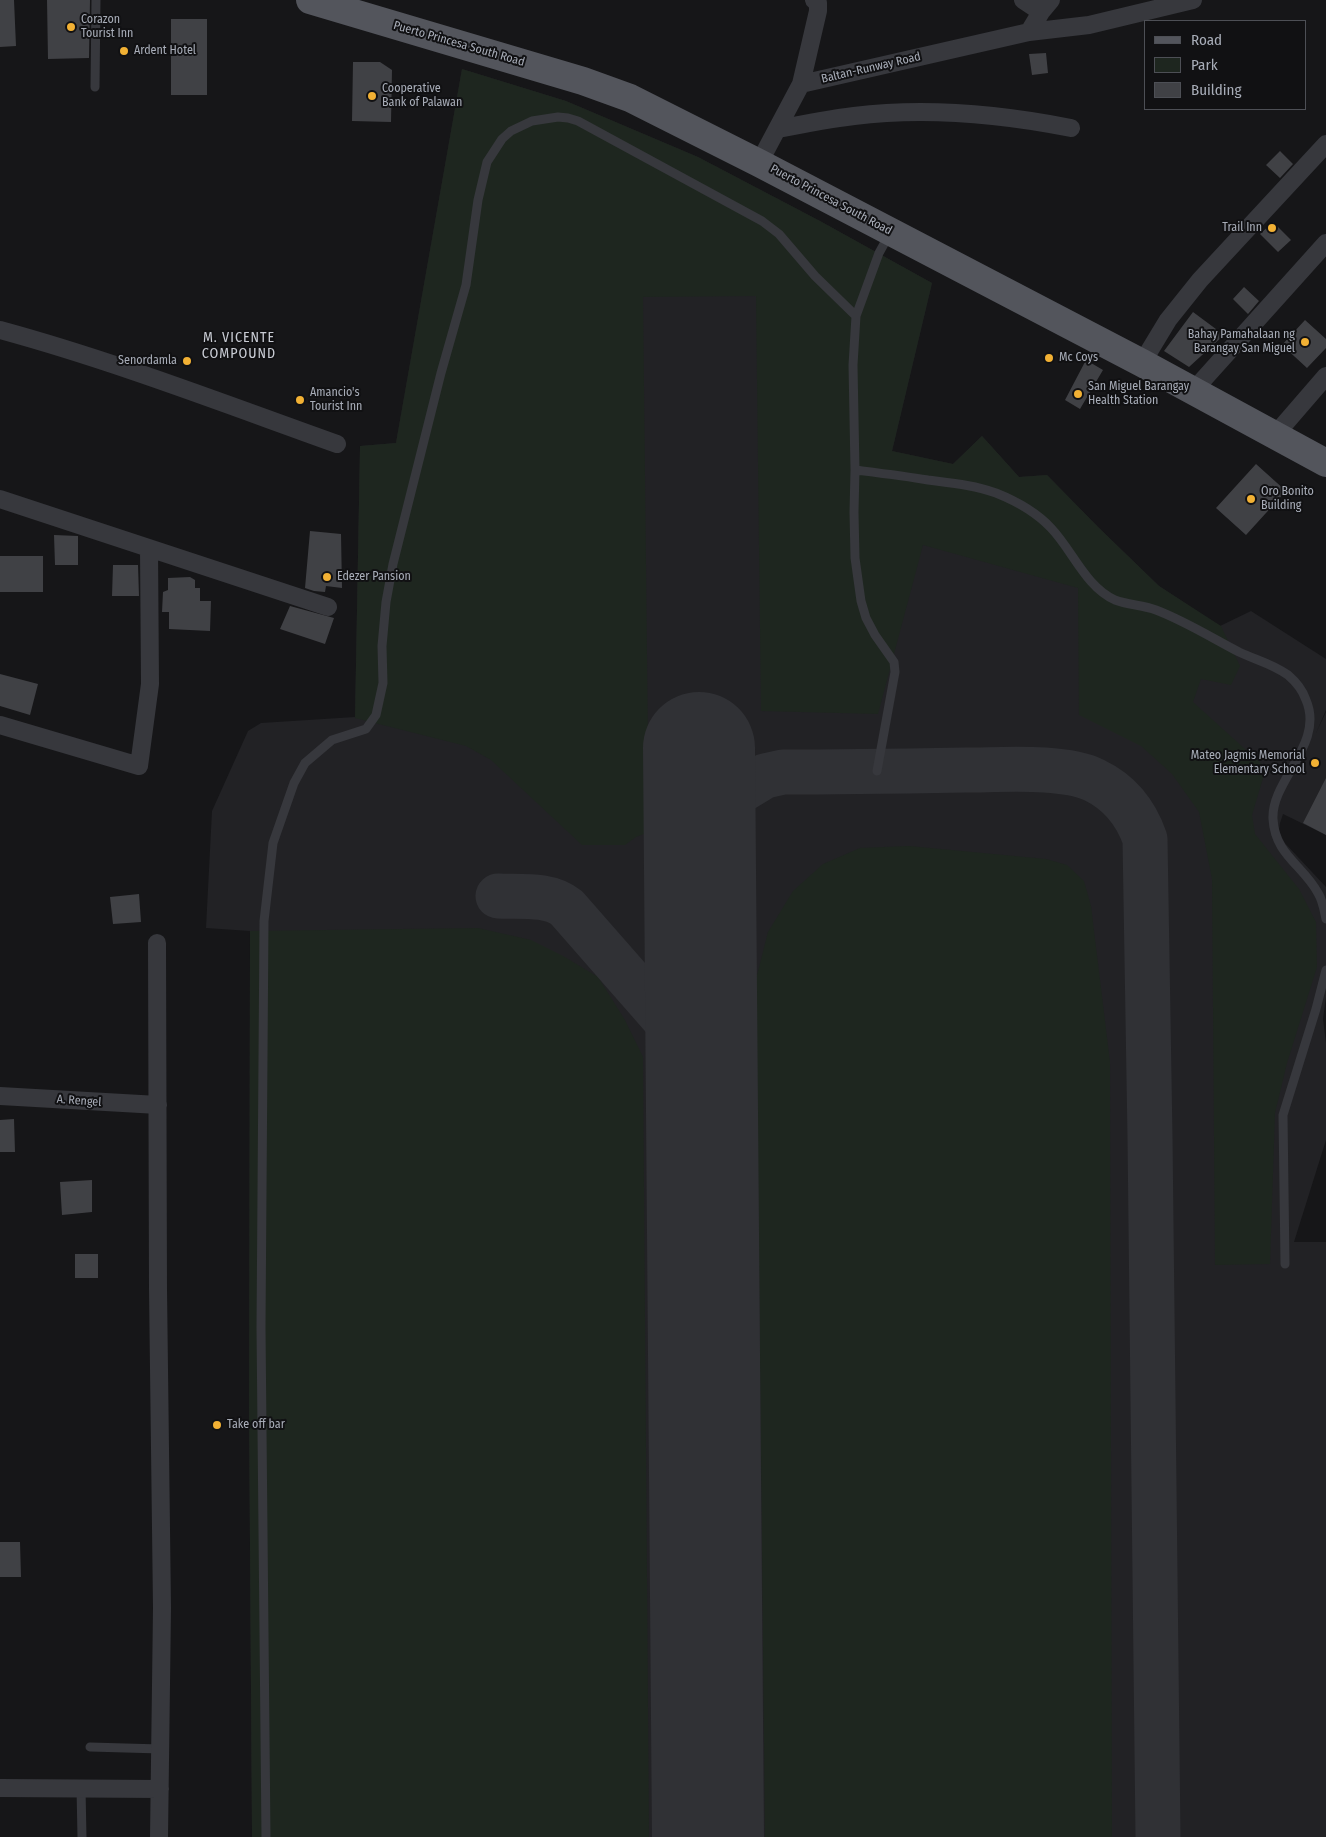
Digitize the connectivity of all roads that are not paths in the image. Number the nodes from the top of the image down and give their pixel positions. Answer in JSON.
{"nodes":[{"id":1,"x":96,"y":0,"type":"edge"},
{"id":2,"x":310,"y":0,"type":"edge"},
{"id":3,"x":814,"y":0,"type":"edge"},
{"id":4,"x":1023,"y":0,"type":"edge"},
{"id":5,"x":1193,"y":0,"type":"edge"},
{"id":6,"x":1046,"y":6,"type":"edge"},
{"id":7,"x":1029,"y":32,"type":"junction"},
{"id":8,"x":801,"y":84,"type":"junction"},
{"id":9,"x":95,"y":87,"type":"dead end"},
{"id":10,"x":1071,"y":128,"type":"dead end"},
{"id":11,"x":778,"y":129,"type":"junction"},
{"id":12,"x":1326,"y":144,"type":"edge"},
{"id":13,"x":758,"y":162,"type":"junction"},
{"id":14,"x":890,"y":232,"type":"junction"},
{"id":15,"x":1326,"y":243,"type":"edge"},
{"id":16,"x":856,"y":316,"type":"junction"},
{"id":17,"x":0,"y":330,"type":"edge"},
{"id":18,"x":1142,"y":363,"type":"junction"},
{"id":19,"x":1326,"y":376,"type":"edge"},
{"id":20,"x":1193,"y":391,"type":"junction"},
{"id":21,"x":1274,"y":435,"type":"junction"},
{"id":22,"x":337,"y":444,"type":"dead end"},
{"id":23,"x":1326,"y":463,"type":"edge"},
{"id":24,"x":855,"y":470,"type":"junction"},
{"id":25,"x":0,"y":498,"type":"edge"},
{"id":26,"x":149,"y":549,"type":"junction"},
{"id":27,"x":328,"y":607,"type":"dead end"},
{"id":28,"x":0,"y":725,"type":"edge"},
{"id":29,"x":877,"y":771,"type":"dead end"},
{"id":30,"x":1326,"y":919,"type":"edge"},
{"id":31,"x":157,"y":943,"type":"dead end"},
{"id":32,"x":1326,"y":970,"type":"edge"},
{"id":33,"x":0,"y":1096,"type":"edge"},
{"id":34,"x":158,"y":1105,"type":"junction"},
{"id":35,"x":1285,"y":1264,"type":"dead end"},
{"id":36,"x":90,"y":1748,"type":"dead end"},
{"id":37,"x":161,"y":1749,"type":"junction"},
{"id":38,"x":0,"y":1788,"type":"edge"},
{"id":39,"x":81,"y":1788,"type":"junction"},
{"id":40,"x":160,"y":1788,"type":"junction"},
{"id":41,"x":82,"y":1837,"type":"edge"},
{"id":42,"x":159,"y":1837,"type":"edge"},
{"id":43,"x":266,"y":1837,"type":"edge"}],
"edges":[{"from":1,"to":9,"type":"lane"},
{"from":2,"to":13,"type":"main road","name":"Puerto Princesa South Road"},
{"from":3,"to":8,"type":"street"},
{"from":4,"to":6,"type":"street"},
{"from":5,"to":7,"type":"street","name":"Baltan-Runway Road"},
{"from":6,"to":7,"type":"street"},
{"from":7,"to":8,"type":"street","name":"Baltan-Runway Road"},
{"from":8,"to":11,"type":"street"},
{"from":10,"to":11,"type":"street"},
{"from":11,"to":13,"type":"street"},
{"from":12,"to":18,"type":"street"},
{"from":13,"to":14,"type":"main road","name":"Puerto Princesa South Road"},
{"from":14,"to":16,"type":"lane"},
{"from":14,"to":18,"type":"main road","name":"Puerto Princesa South Road"},
{"from":15,"to":20,"type":"street"},
{"from":16,"to":24,"type":"lane"},
{"from":16,"to":43,"type":"lane"},
{"from":17,"to":22,"type":"street"},
{"from":18,"to":20,"type":"main road","name":"Puerto Princesa South Road"},
{"from":19,"to":21,"type":"street"},
{"from":20,"to":21,"type":"main road","name":"Puerto Princesa South Road"},
{"from":21,"to":23,"type":"main road","name":"Puerto Princesa South Road"},
{"from":24,"to":29,"type":"lane"},
{"from":24,"to":30,"type":"lane"},
{"from":25,"to":26,"type":"street"},
{"from":26,"to":27,"type":"street"},
{"from":26,"to":28,"type":"street"},
{"from":31,"to":34,"type":"street"},
{"from":32,"to":35,"type":"lane"},
{"from":33,"to":34,"type":"street","name":"A. Rengel"},
{"from":34,"to":37,"type":"street"},
{"from":36,"to":37,"type":"lane"},
{"from":37,"to":40,"type":"street"},
{"from":38,"to":39,"type":"street"},
{"from":39,"to":40,"type":"street"},
{"from":39,"to":41,"type":"lane"},
{"from":40,"to":42,"type":"street"}]}
